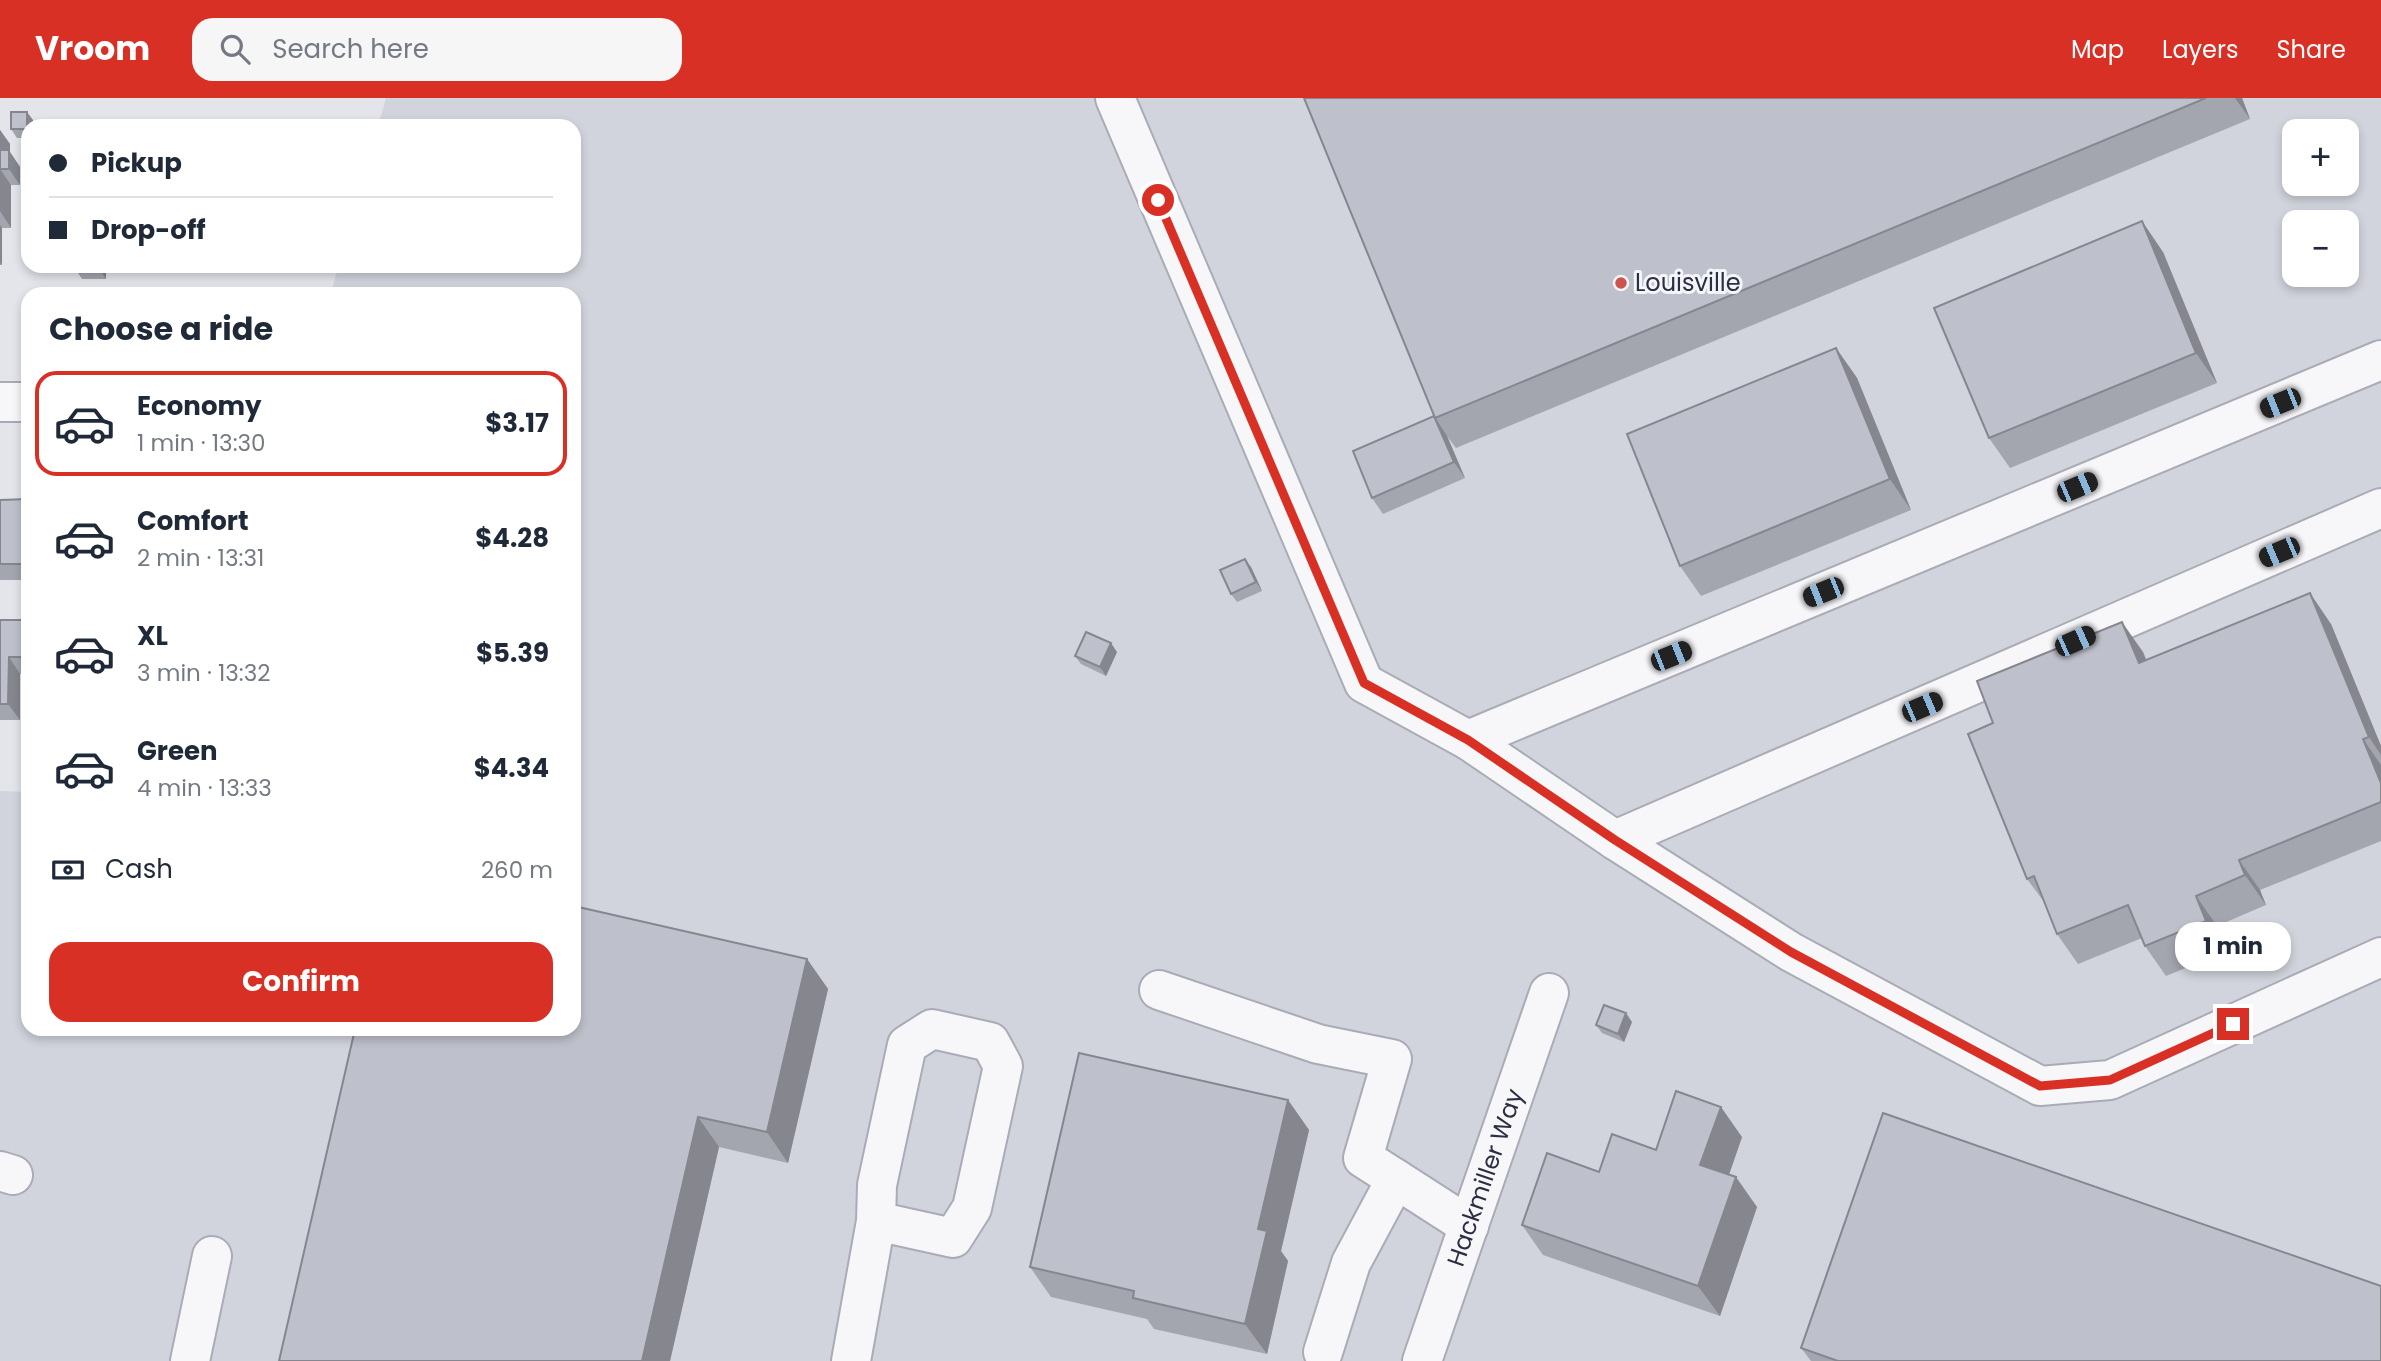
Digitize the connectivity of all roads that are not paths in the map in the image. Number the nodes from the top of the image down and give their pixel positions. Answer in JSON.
{"nodes":[{"id":1,"x":1115,"y":98,"type":"edge"},
{"id":2,"x":2381,"y":360,"type":"edge"},
{"id":3,"x":0,"y":402,"type":"edge"},
{"id":4,"x":21,"y":402,"type":"edge"},
{"id":5,"x":2381,"y":508,"type":"edge"},
{"id":6,"x":1468,"y":740,"type":"junction"},
{"id":7,"x":1615,"y":840,"type":"junction"},
{"id":8,"x":2381,"y":957,"type":"edge"},
{"id":9,"x":1160,"y":990,"type":"dead end"},
{"id":10,"x":1549,"y":993,"type":"dead end"},
{"id":11,"x":1396,"y":1179,"type":"junction"},
{"id":12,"x":876,"y":1221,"type":"junction"},
{"id":13,"x":1469,"y":1226,"type":"junction"},
{"id":14,"x":212,"y":1256,"type":"dead end"},
{"id":15,"x":1324,"y":1352,"type":"dead end"},
{"id":16,"x":190,"y":1361,"type":"edge"},
{"id":17,"x":851,"y":1361,"type":"edge"},
{"id":18,"x":1422,"y":1361,"type":"edge"}],
"edges":[{"from":1,"to":6,"type":"street"},
{"from":2,"to":6,"type":"street"},
{"from":3,"to":4,"type":"street"},
{"from":5,"to":7,"type":"street"},
{"from":6,"to":7,"type":"street"},
{"from":7,"to":8,"type":"street"},
{"from":9,"to":11,"type":"street"},
{"from":10,"to":13,"type":"street","name":"Hackmiller Way"},
{"from":11,"to":13,"type":"street"},
{"from":11,"to":15,"type":"street"},
{"from":12,"to":12,"type":"street"},
{"from":12,"to":17,"type":"street"},
{"from":13,"to":18,"type":"street","name":"Hackmiller Way"},
{"from":14,"to":16,"type":"street"}]}
